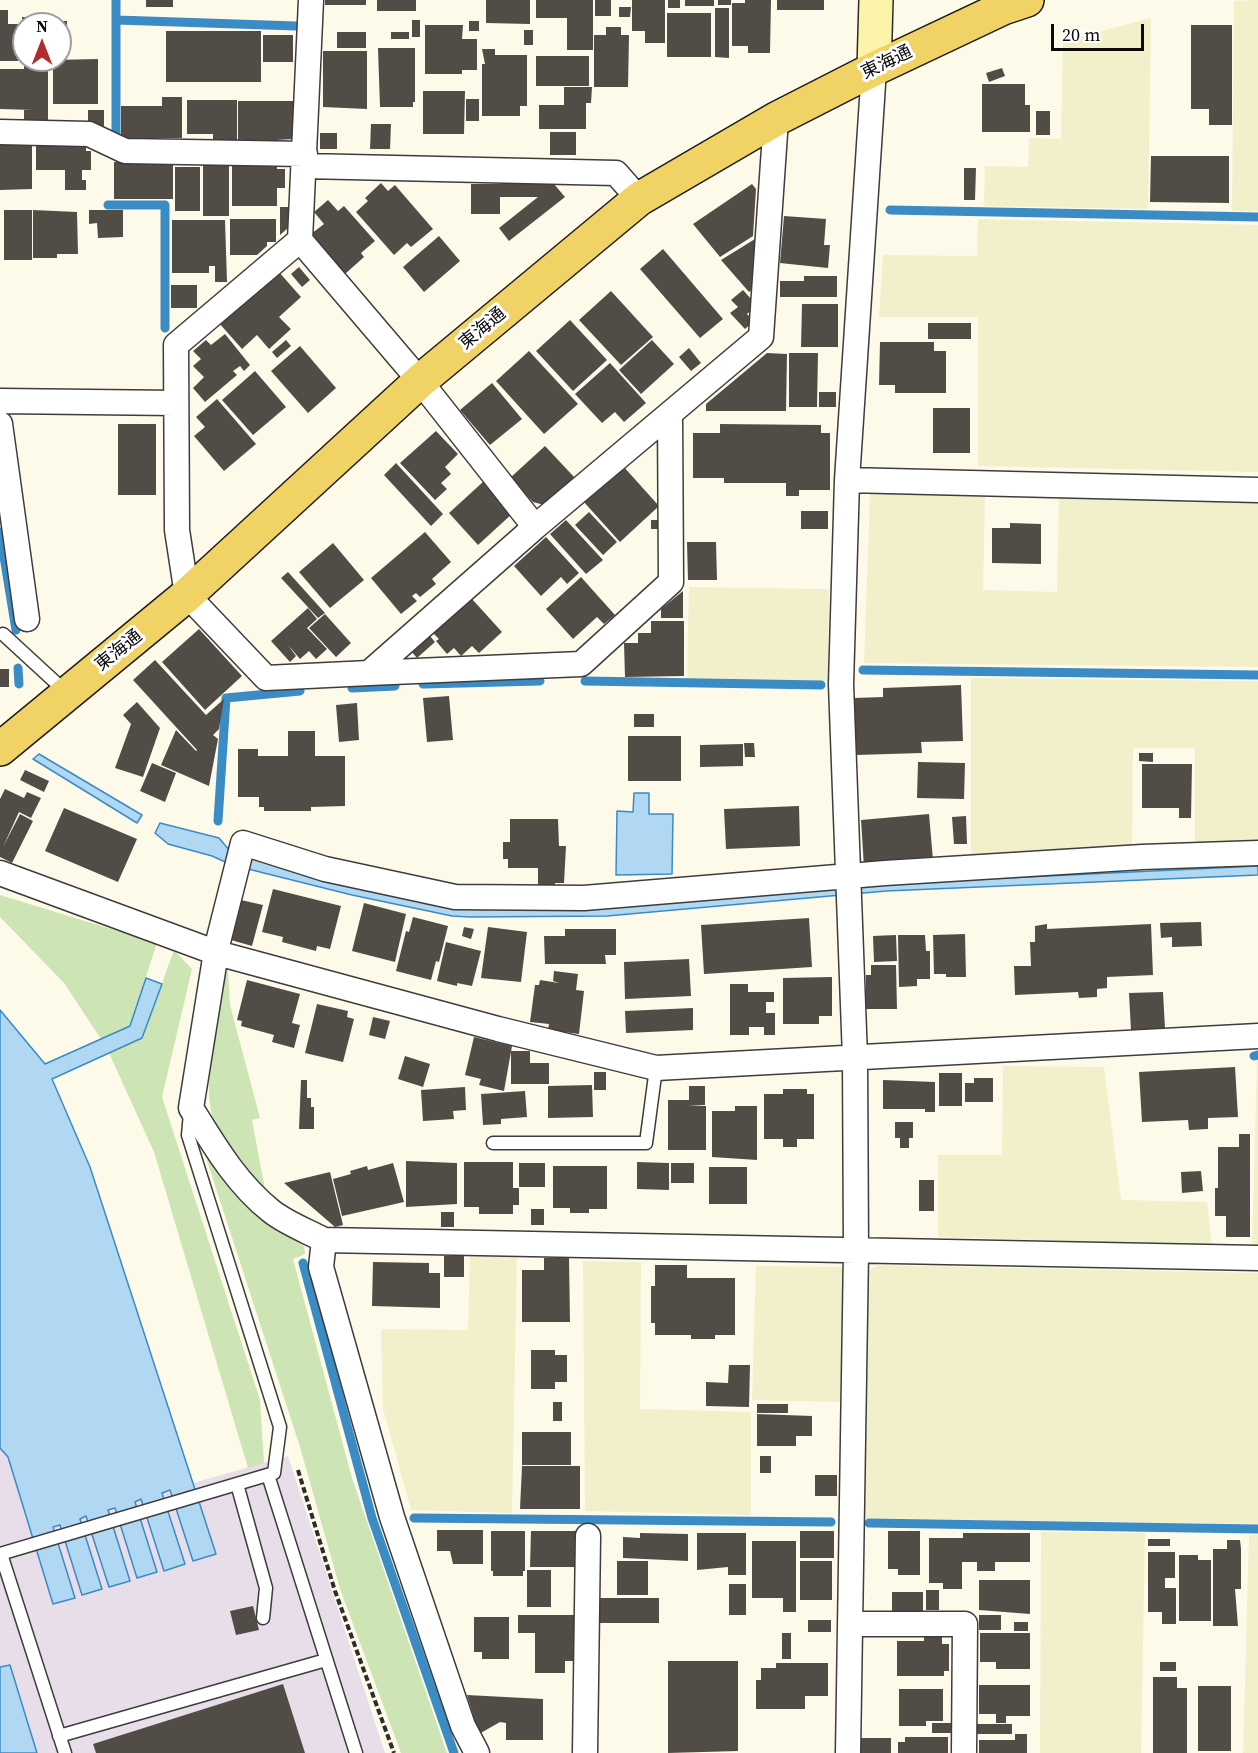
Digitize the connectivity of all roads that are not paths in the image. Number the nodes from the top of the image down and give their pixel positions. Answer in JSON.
{"nodes":[{"id":1,"x":311,"y":0,"type":"edge"},
{"id":2,"x":876,"y":0,"type":"edge"},
{"id":3,"x":1027,"y":0,"type":"edge"},
{"id":4,"x":874,"y":69,"type":"junction"},
{"id":5,"x":776,"y":119,"type":"junction"},
{"id":6,"x":0,"y":132,"type":"edge"},
{"id":7,"x":305,"y":160,"type":"junction"},
{"id":8,"x":639,"y":199,"type":"junction"},
{"id":9,"x":300,"y":240,"type":"junction"},
{"id":10,"x":420,"y":381,"type":"junction"},
{"id":11,"x":0,"y":401,"type":"edge"},
{"id":12,"x":176,"y":403,"type":"junction"},
{"id":13,"x":670,"y":414,"type":"junction"},
{"id":14,"x":0,"y":423,"type":"edge"},
{"id":15,"x":847,"y":480,"type":"junction"},
{"id":16,"x":1258,"y":489,"type":"edge"},
{"id":17,"x":535,"y":527,"type":"junction"},
{"id":18,"x":188,"y":595,"type":"junction"},
{"id":19,"x":27,"y":619,"type":"dead end"},
{"id":20,"x":3,"y":634,"type":"dead end"},
{"id":21,"x":369,"y":674,"type":"junction"},
{"id":22,"x":68,"y":694,"type":"junction"},
{"id":23,"x":0,"y":749,"type":"edge"},
{"id":24,"x":1258,"y":853,"type":"edge"},
{"id":25,"x":0,"y":873,"type":"edge"},
{"id":26,"x":848,"y":877,"type":"junction"},
{"id":27,"x":217,"y":953,"type":"junction"},
{"id":28,"x":1258,"y":1036,"type":"edge"},
{"id":29,"x":855,"y":1058,"type":"junction"},
{"id":30,"x":656,"y":1068,"type":"junction"},
{"id":31,"x":191,"y":1108,"type":"junction"},
{"id":32,"x":493,"y":1143,"type":"dead end"},
{"id":33,"x":324,"y":1240,"type":"junction"},
{"id":34,"x":856,"y":1251,"type":"junction"},
{"id":35,"x":1258,"y":1258,"type":"edge"},
{"id":36,"x":268,"y":1475,"type":"junction"},
{"id":37,"x":237,"y":1484,"type":"junction"},
{"id":38,"x":588,"y":1536,"type":"dead end"},
{"id":39,"x":1,"y":1554,"type":"edge"},
{"id":40,"x":263,"y":1618,"type":"dead end"},
{"id":41,"x":850,"y":1624,"type":"junction"},
{"id":42,"x":326,"y":1660,"type":"junction"},
{"id":43,"x":59,"y":1736,"type":"junction"},
{"id":44,"x":64,"y":1753,"type":"edge"},
{"id":45,"x":356,"y":1753,"type":"edge"},
{"id":46,"x":477,"y":1753,"type":"edge"},
{"id":47,"x":585,"y":1753,"type":"edge"},
{"id":48,"x":849,"y":1753,"type":"edge"},
{"id":49,"x":964,"y":1753,"type":"edge"}],
"edges":[{"from":1,"to":7,"type":"street"},
{"from":2,"to":4,"type":"main road"},
{"from":3,"to":4,"type":"main road","name":"東海通"},
{"from":4,"to":5,"type":"main road","name":"東海通"},
{"from":4,"to":15,"type":"street"},
{"from":5,"to":8,"type":"main road","name":"東海通"},
{"from":5,"to":13,"type":"street"},
{"from":6,"to":7,"type":"street"},
{"from":7,"to":8,"type":"street"},
{"from":7,"to":9,"type":"street"},
{"from":8,"to":10,"type":"main road","name":"東海通"},
{"from":9,"to":10,"type":"street"},
{"from":9,"to":12,"type":"street"},
{"from":10,"to":17,"type":"street"},
{"from":10,"to":18,"type":"main road","name":"東海通"},
{"from":11,"to":12,"type":"street"},
{"from":12,"to":18,"type":"street"},
{"from":13,"to":17,"type":"street"},
{"from":13,"to":21,"type":"street"},
{"from":14,"to":19,"type":"street"},
{"from":15,"to":16,"type":"street"},
{"from":15,"to":26,"type":"street"},
{"from":17,"to":21,"type":"street"},
{"from":18,"to":21,"type":"street"},
{"from":18,"to":22,"type":"main road","name":"東海通"},
{"from":20,"to":22,"type":"lane"},
{"from":22,"to":23,"type":"main road","name":"東海通"},
{"from":24,"to":26,"type":"street"},
{"from":25,"to":27,"type":"street"},
{"from":26,"to":27,"type":"street"},
{"from":26,"to":29,"type":"street"},
{"from":27,"to":30,"type":"street"},
{"from":27,"to":31,"type":"street"},
{"from":28,"to":29,"type":"street"},
{"from":29,"to":30,"type":"street"},
{"from":29,"to":34,"type":"street"},
{"from":30,"to":32,"type":"lane"},
{"from":31,"to":33,"type":"street"},
{"from":31,"to":36,"type":"lane"},
{"from":33,"to":34,"type":"street"},
{"from":33,"to":46,"type":"street"},
{"from":34,"to":35,"type":"street"},
{"from":34,"to":41,"type":"street"},
{"from":36,"to":37,"type":"lane"},
{"from":36,"to":42,"type":"lane"},
{"from":37,"to":39,"type":"lane"},
{"from":37,"to":40,"type":"lane"},
{"from":38,"to":47,"type":"street"},
{"from":39,"to":43,"type":"lane"},
{"from":41,"to":48,"type":"street"},
{"from":41,"to":49,"type":"street"},
{"from":42,"to":43,"type":"lane"},
{"from":42,"to":45,"type":"lane"},
{"from":43,"to":44,"type":"lane"}]}
